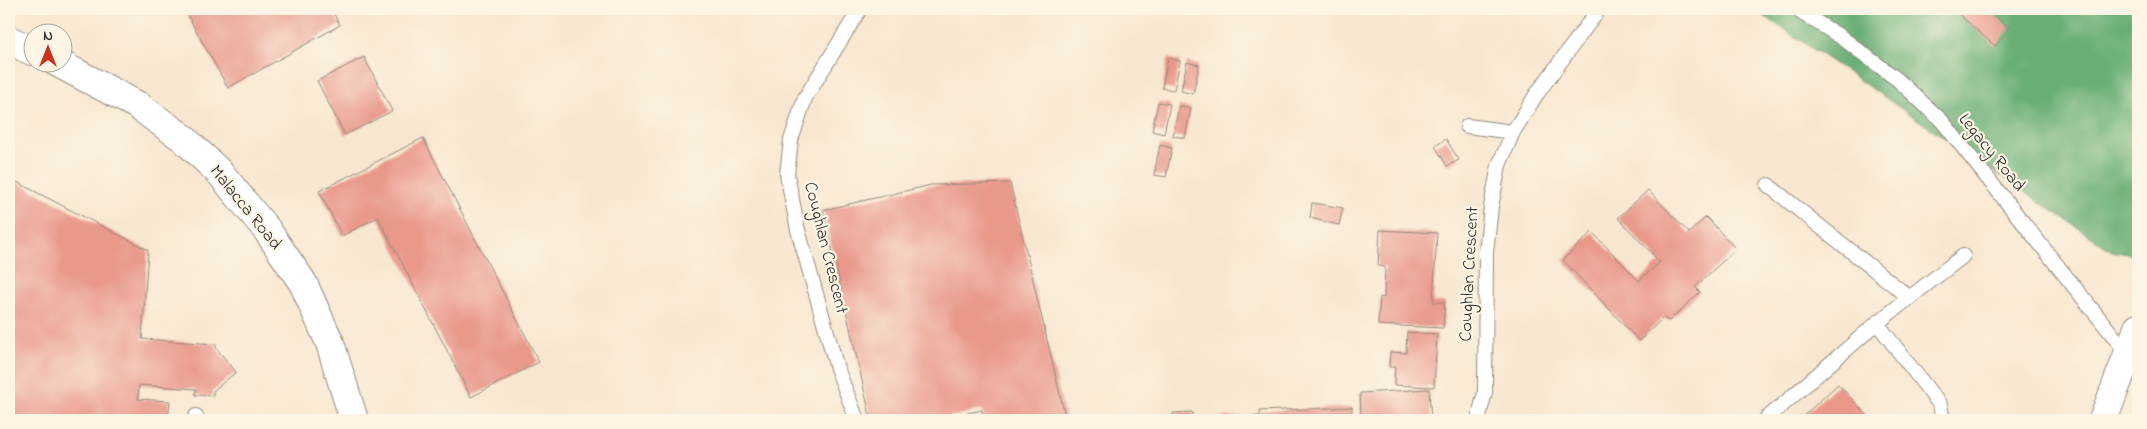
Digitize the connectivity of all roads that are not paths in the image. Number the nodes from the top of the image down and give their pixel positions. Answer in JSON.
{"nodes":[{"id":1,"x":860,"y":9,"type":"edge"},
{"id":2,"x":1599,"y":9,"type":"edge"},
{"id":3,"x":1795,"y":9,"type":"edge"},
{"id":4,"x":9,"y":40,"type":"edge"},
{"id":5,"x":22,"y":46,"type":"edge"},
{"id":6,"x":72,"y":70,"type":"edge"},
{"id":7,"x":1468,"y":126,"type":"dead end"},
{"id":8,"x":1513,"y":132,"type":"junction"},
{"id":9,"x":1768,"y":185,"type":"dead end"},
{"id":10,"x":1964,"y":256,"type":"dead end"},
{"id":11,"x":1910,"y":298,"type":"junction"},
{"id":12,"x":1877,"y":323,"type":"junction"},
{"id":13,"x":2138,"y":328,"type":"edge"},
{"id":14,"x":2127,"y":353,"type":"junction"},
{"id":15,"x":354,"y":420,"type":"edge"},
{"id":16,"x":857,"y":420,"type":"edge"},
{"id":17,"x":1478,"y":420,"type":"edge"},
{"id":18,"x":1765,"y":420,"type":"edge"},
{"id":19,"x":1943,"y":420,"type":"edge"},
{"id":20,"x":2103,"y":420,"type":"edge"}],
"edges":[{"from":1,"to":16,"type":"lane","name":"Coughlan Crescent"},
{"from":2,"to":8,"type":"lane","name":"Coughlan Crescent"},
{"from":3,"to":14,"type":"lane","name":"Legacy Road"},
{"from":4,"to":5,"type":"street"},
{"from":6,"to":15,"type":"street","name":"Malacca Road"},
{"from":7,"to":8,"type":"lane"},
{"from":8,"to":17,"type":"lane","name":"Coughlan Crescent"},
{"from":9,"to":11,"type":"lane"},
{"from":10,"to":11,"type":"lane"},
{"from":11,"to":12,"type":"lane"},
{"from":12,"to":18,"type":"lane"},
{"from":12,"to":19,"type":"lane"},
{"from":13,"to":14,"type":"street"},
{"from":14,"to":20,"type":"street"}]}
